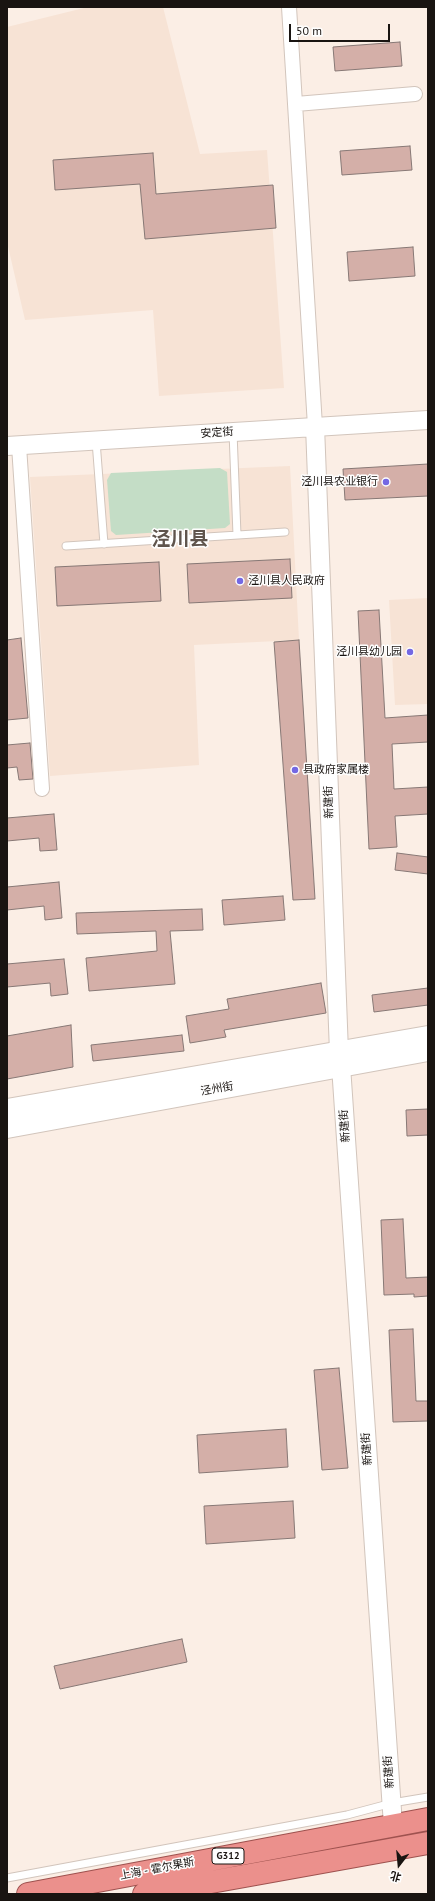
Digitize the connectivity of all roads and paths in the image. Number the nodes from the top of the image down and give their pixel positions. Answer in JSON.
{"nodes":[{"id":1,"x":289,"y":7,"type":"edge"},
{"id":2,"x":415,"y":94,"type":"dead end"},
{"id":3,"x":296,"y":104,"type":"junction"},
{"id":4,"x":428,"y":420,"type":"edge"},
{"id":5,"x":315,"y":426,"type":"junction"},
{"id":6,"x":233,"y":432,"type":"junction"},
{"id":7,"x":96,"y":441,"type":"junction"},
{"id":8,"x":13,"y":446,"type":"edge"},
{"id":9,"x":285,"y":532,"type":"dead end"},
{"id":10,"x":237,"y":535,"type":"junction"},
{"id":11,"x":104,"y":544,"type":"junction"},
{"id":12,"x":66,"y":546,"type":"dead end"},
{"id":13,"x":42,"y":789,"type":"dead end"},
{"id":14,"x":428,"y":1036,"type":"edge"},
{"id":15,"x":428,"y":1051,"type":"edge"},
{"id":16,"x":340,"y":1059,"type":"junction"},
{"id":17,"x":7,"y":1109,"type":"edge"},
{"id":18,"x":7,"y":1128,"type":"edge"},
{"id":19,"x":428,"y":1797,"type":"edge"},
{"id":20,"x":392,"y":1803,"type":"junction"},
{"id":21,"x":428,"y":1818,"type":"edge"},
{"id":22,"x":393,"y":1825,"type":"junction"},
{"id":23,"x":428,"y":1843,"type":"edge"},
{"id":24,"x":7,"y":1878,"type":"edge"},
{"id":25,"x":28,"y":1894,"type":"edge"},
{"id":26,"x":144,"y":1894,"type":"edge"}],
"edges":[{"from":1,"to":3,"type":"street"},
{"from":2,"to":3,"type":"street"},
{"from":3,"to":5,"type":"street"},
{"from":4,"to":5,"type":"street","name":"安定街"},
{"from":5,"to":6,"type":"street","name":"安定街"},
{"from":5,"to":16,"type":"street","name":"新建街"},
{"from":6,"to":7,"type":"street","name":"安定街"},
{"from":6,"to":10,"type":"lane"},
{"from":7,"to":8,"type":"street","name":"安定街"},
{"from":7,"to":11,"type":"lane"},
{"from":8,"to":13,"type":"street"},
{"from":9,"to":10,"type":"lane"},
{"from":10,"to":11,"type":"lane"},
{"from":11,"to":12,"type":"lane"},
{"from":14,"to":16,"type":"main road","name":"泾州街"},
{"from":15,"to":16,"type":"main road","name":"泾州街"},
{"from":16,"to":17,"type":"main road","name":"泾州街"},
{"from":16,"to":18,"type":"main road","name":"泾州街"},
{"from":16,"to":20,"type":"street","name":"新建街"},
{"from":19,"to":20,"type":"lane"},
{"from":20,"to":22,"type":"street","name":"新建街"},
{"from":20,"to":24,"type":"lane"},
{"from":21,"to":22,"type":"highway","name":"上海 - 霍尔果斯","number":"G312"},
{"from":22,"to":25,"type":"highway","name":"上海 - 霍尔果斯","number":"G312"},
{"from":23,"to":26,"type":"highway","name":"上海 - 霍尔果斯","number":"G312"}]}
